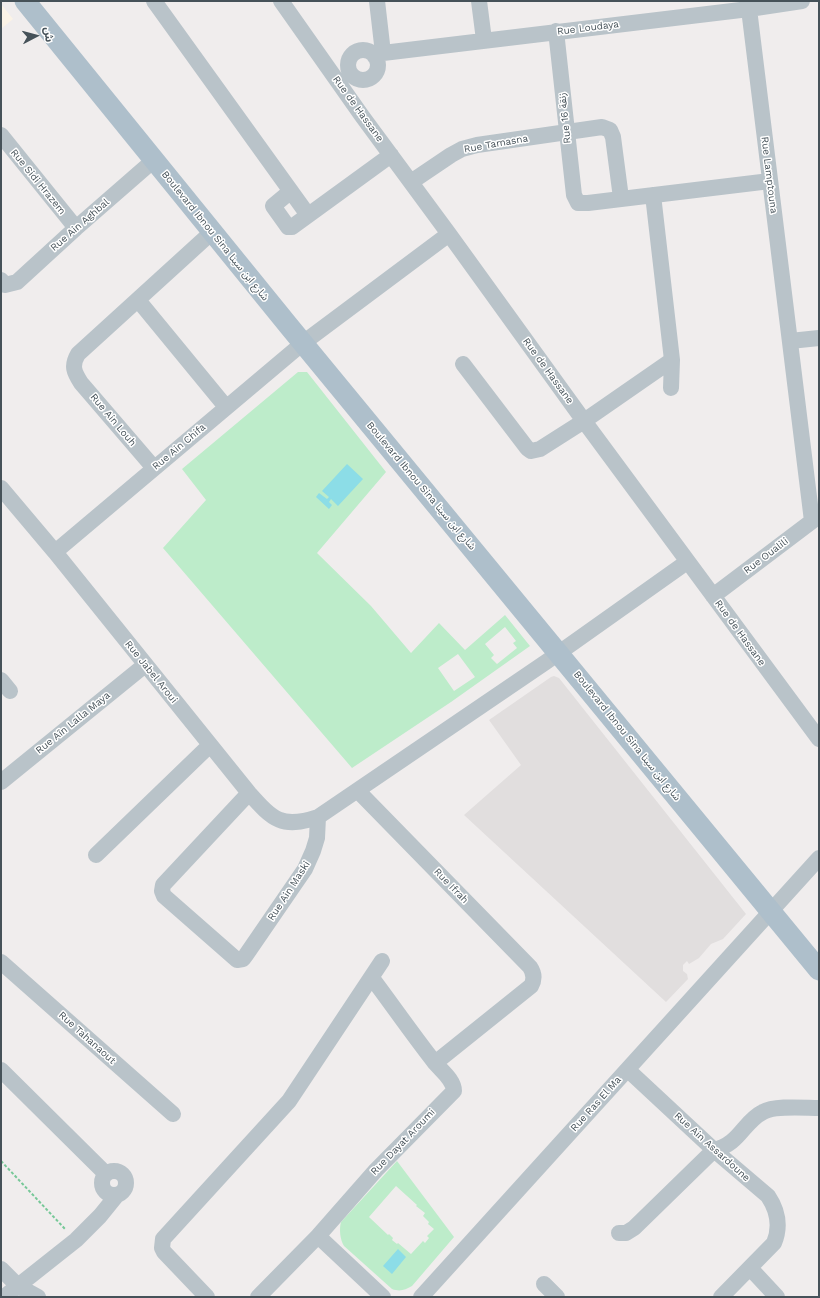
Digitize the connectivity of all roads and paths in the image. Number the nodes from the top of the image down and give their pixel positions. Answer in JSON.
{"nodes":[{"id":1,"x":25,"y":1,"type":"edge"},
{"id":2,"x":154,"y":1,"type":"edge"},
{"id":3,"x":281,"y":1,"type":"edge"},
{"id":4,"x":377,"y":1,"type":"edge"},
{"id":5,"x":479,"y":1,"type":"edge"},
{"id":6,"x":802,"y":1,"type":"edge"},
{"id":7,"x":720,"y":7,"type":"edge"},
{"id":8,"x":749,"y":9,"type":"junction"},
{"id":9,"x":556,"y":32,"type":"junction"},
{"id":10,"x":484,"y":40,"type":"junction"},
{"id":11,"x":379,"y":55,"type":"junction"},
{"id":12,"x":345,"y":78,"type":"junction"},
{"id":13,"x":567,"y":132,"type":"junction"},
{"id":14,"x":1,"y":136,"type":"edge"},
{"id":15,"x":391,"y":155,"type":"junction"},
{"id":16,"x":154,"y":160,"type":"junction"},
{"id":17,"x":770,"y":181,"type":"junction"},
{"id":18,"x":411,"y":182,"type":"junction"},
{"id":19,"x":653,"y":195,"type":"junction"},
{"id":20,"x":622,"y":198,"type":"junction"},
{"id":21,"x":300,"y":203,"type":"junction"},
{"id":22,"x":76,"y":228,"type":"junction"},
{"id":23,"x":212,"y":232,"type":"junction"},
{"id":24,"x":449,"y":234,"type":"junction"},
{"id":25,"x":3,"y":283,"type":"edge"},
{"id":26,"x":138,"y":300,"type":"junction"},
{"id":27,"x":819,"y":338,"type":"edge"},
{"id":28,"x":790,"y":341,"type":"junction"},
{"id":29,"x":303,"y":343,"type":"junction"},
{"id":30,"x":672,"y":360,"type":"junction"},
{"id":31,"x":463,"y":364,"type":"dead end"},
{"id":32,"x":671,"y":388,"type":"dead end"},
{"id":33,"x":226,"y":407,"type":"junction"},
{"id":34,"x":584,"y":422,"type":"junction"},
{"id":35,"x":154,"y":468,"type":"junction"},
{"id":36,"x":1,"y":488,"type":"edge"},
{"id":37,"x":816,"y":518,"type":"edge"},
{"id":38,"x":55,"y":552,"type":"junction"},
{"id":39,"x":687,"y":562,"type":"junction"},
{"id":40,"x":713,"y":596,"type":"junction"},
{"id":41,"x":558,"y":653,"type":"junction"},
{"id":42,"x":145,"y":665,"type":"junction"},
{"id":43,"x":819,"y":739,"type":"edge"},
{"id":44,"x":210,"y":745,"type":"junction"},
{"id":45,"x":1,"y":782,"type":"edge"},
{"id":46,"x":358,"y":791,"type":"junction"},
{"id":47,"x":249,"y":793,"type":"junction"},
{"id":48,"x":318,"y":817,"type":"junction"},
{"id":49,"x":96,"y":855,"type":"dead end"},
{"id":50,"x":819,"y":858,"type":"edge"},
{"id":51,"x":771,"y":911,"type":"junction"},
{"id":52,"x":382,"y":961,"type":"dead end"},
{"id":53,"x":1,"y":962,"type":"edge"},
{"id":54,"x":819,"y":970,"type":"edge"},
{"id":55,"x":372,"y":978,"type":"junction"},
{"id":56,"x":435,"y":1063,"type":"junction"},
{"id":57,"x":1,"y":1070,"type":"edge"},
{"id":58,"x":628,"y":1070,"type":"junction"},
{"id":59,"x":819,"y":1108,"type":"edge"},
{"id":60,"x":173,"y":1114,"type":"dead end"},
{"id":61,"x":714,"y":1150,"type":"junction"},
{"id":62,"x":1,"y":1161,"type":"edge"},
{"id":63,"x":106,"y":1174,"type":"junction"},
{"id":64,"x":112,"y":1194,"type":"junction"},
{"id":65,"x":619,"y":1234,"type":"dead end"},
{"id":66,"x":73,"y":1236,"type":"junction"},
{"id":67,"x":318,"y":1236,"type":"junction"},
{"id":68,"x":750,"y":1268,"type":"junction"},
{"id":69,"x":1,"y":1269,"type":"edge"},
{"id":70,"x":544,"y":1284,"type":"dead end"},
{"id":71,"x":18,"y":1286,"type":"junction"},
{"id":72,"x":4,"y":1297,"type":"edge"},
{"id":73,"x":38,"y":1297,"type":"edge"},
{"id":74,"x":207,"y":1297,"type":"edge"},
{"id":75,"x":258,"y":1297,"type":"edge"},
{"id":76,"x":383,"y":1297,"type":"edge"},
{"id":77,"x":421,"y":1297,"type":"edge"},
{"id":78,"x":557,"y":1297,"type":"edge"},
{"id":79,"x":722,"y":1297,"type":"edge"},
{"id":80,"x":777,"y":1297,"type":"edge"}],
"edges":[{"from":1,"to":16,"type":"main road","name":"Boulevard Ibnou Sina شارع ابن سينا"},
{"from":2,"to":21,"type":"street"},
{"from":3,"to":12,"type":"street","name":"Rue de Hassane"},
{"from":4,"to":11,"type":"street"},
{"from":5,"to":10,"type":"street"},
{"from":6,"to":8,"type":"street","name":"Rue Loudaya"},
{"from":7,"to":8,"type":"street","name":"Rue Loudaya"},
{"from":7,"to":9,"type":"street","name":"Rue Loudaya"},
{"from":8,"to":17,"type":"street","name":"Rue Lamptouna"},
{"from":9,"to":10,"type":"street","name":"Rue Loudaya"},
{"from":9,"to":13,"type":"street","name":"Rue 16 زنقة"},
{"from":10,"to":11,"type":"street","name":"Rue Loudaya"},
{"from":11,"to":12,"type":"street"},
{"from":12,"to":15,"type":"street","name":"Rue de Hassane"},
{"from":13,"to":18,"type":"street","name":"Rue Tamasna"},
{"from":13,"to":20,"type":"street","name":"Rue Tamasna"},
{"from":13,"to":20,"type":"street","name":"Rue 16 زنقة"},
{"from":14,"to":22,"type":"street","name":"Rue Sidi Hrazem"},
{"from":15,"to":18,"type":"street","name":"Rue de Hassane"},
{"from":15,"to":21,"type":"street"},
{"from":16,"to":22,"type":"street","name":"Rue Ain Aghbal"},
{"from":16,"to":23,"type":"main road","name":"Boulevard Ibnou Sina شارع ابن سينا"},
{"from":17,"to":19,"type":"street"},
{"from":17,"to":28,"type":"street","name":"Rue Lamptouna"},
{"from":18,"to":24,"type":"street","name":"Rue de Hassane"},
{"from":19,"to":20,"type":"street"},
{"from":19,"to":30,"type":"street"},
{"from":21,"to":21,"type":"street"},
{"from":22,"to":25,"type":"street","name":"Rue Ain Aghbal"},
{"from":23,"to":26,"type":"street"},
{"from":23,"to":29,"type":"main road","name":"Boulevard Ibnou Sina شارع ابن سينا"},
{"from":24,"to":29,"type":"street","name":"Rue Ain Chifa"},
{"from":24,"to":34,"type":"street","name":"Rue de Hassane"},
{"from":26,"to":33,"type":"street"},
{"from":26,"to":35,"type":"street","name":"Rue Ain Louh"},
{"from":27,"to":28,"type":"street"},
{"from":28,"to":37,"type":"street","name":"Rue Lamptouna"},
{"from":29,"to":33,"type":"street","name":"Rue Ain Chifa"},
{"from":29,"to":41,"type":"main road","name":"Boulevard Ibnou Sina شارع ابن سينا"},
{"from":30,"to":32,"type":"street"},
{"from":30,"to":34,"type":"street"},
{"from":31,"to":34,"type":"street"},
{"from":33,"to":35,"type":"street","name":"Rue Ain Chifa"},
{"from":34,"to":39,"type":"street","name":"Rue de Hassane"},
{"from":35,"to":38,"type":"street","name":"Rue Ain Chifa"},
{"from":36,"to":38,"type":"street","name":"Rue Jabel Aroui"},
{"from":37,"to":40,"type":"street","name":"Rue Oualili"},
{"from":38,"to":42,"type":"street","name":"Rue Jabel Aroui"},
{"from":39,"to":40,"type":"street","name":"Rue de Hassane"},
{"from":39,"to":41,"type":"street","name":"Rue Jabel Aroui"},
{"from":40,"to":43,"type":"street","name":"Rue de Hassane"},
{"from":41,"to":46,"type":"street","name":"Rue Jabel Aroui"},
{"from":41,"to":51,"type":"main road","name":"Boulevard Ibnou Sina شارع ابن سينا"},
{"from":42,"to":44,"type":"street","name":"Rue Jabel Aroui"},
{"from":42,"to":45,"type":"street","name":"Rue Aïn Lalla Maya"},
{"from":44,"to":47,"type":"street","name":"Rue Jabel Aroui"},
{"from":44,"to":49,"type":"street"},
{"from":46,"to":48,"type":"street","name":"Rue Jabel Aroui"},
{"from":46,"to":56,"type":"street","name":"Rue Ifrah"},
{"from":47,"to":48,"type":"street","name":"Rue Jabel Aroui"},
{"from":47,"to":48,"type":"street","name":"Rue Ain Maski"},
{"from":50,"to":51,"type":"street","name":"Rue Ras El Ma"},
{"from":51,"to":54,"type":"main road","name":"Boulevard Ibnou Sina شارع ابن سينا"},
{"from":51,"to":58,"type":"street","name":"Rue Ras El Ma"},
{"from":52,"to":55,"type":"street"},
{"from":53,"to":60,"type":"street","name":"Rue Tahanaout"},
{"from":55,"to":56,"type":"street","name":"Rue Dayat Aroumi"},
{"from":55,"to":74,"type":"street"},
{"from":56,"to":67,"type":"street","name":"Rue Dayat Aroumi"},
{"from":57,"to":63,"type":"street"},
{"from":58,"to":61,"type":"street","name":"Rue Ain Assardoune"},
{"from":58,"to":77,"type":"street","name":"Rue Ras El Ma"},
{"from":59,"to":61,"type":"street"},
{"from":61,"to":65,"type":"street"},
{"from":61,"to":68,"type":"street","name":"Rue Ain Assardoune"},
{"from":62,"to":66,"type":"path"},
{"from":63,"to":64,"type":"street"},
{"from":63,"to":64,"type":"street"},
{"from":64,"to":66,"type":"street"},
{"from":66,"to":71,"type":"street"},
{"from":67,"to":75,"type":"street","name":"Rue Dayat Aroumi"},
{"from":67,"to":76,"type":"street"},
{"from":68,"to":79,"type":"street"},
{"from":68,"to":80,"type":"street"},
{"from":69,"to":71,"type":"street"},
{"from":70,"to":78,"type":"street"},
{"from":71,"to":72,"type":"street"},
{"from":71,"to":73,"type":"street"}]}
